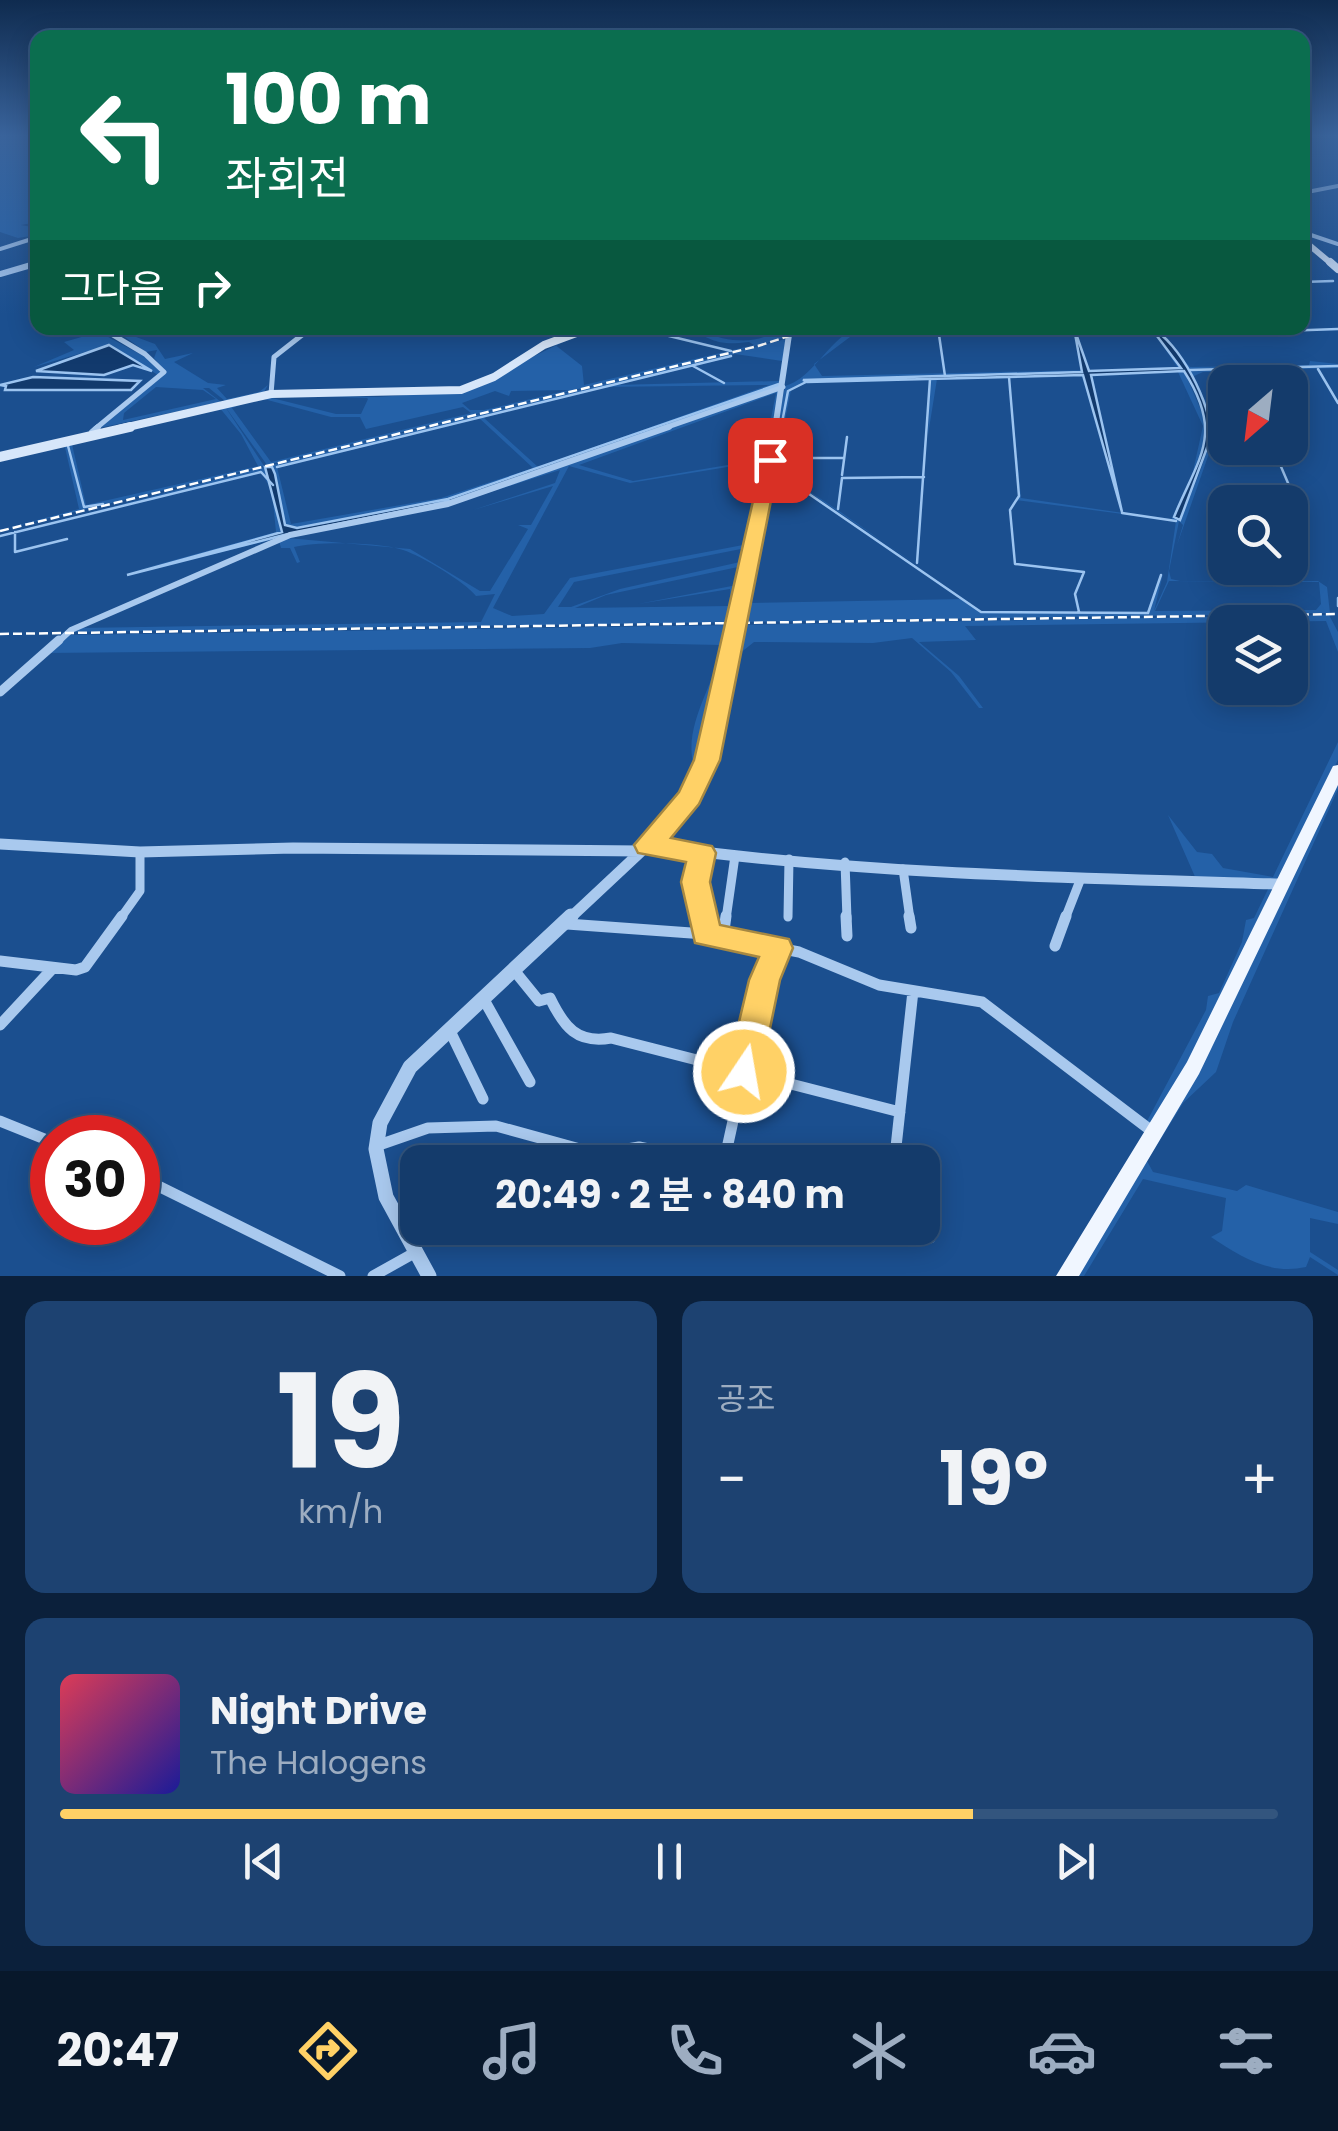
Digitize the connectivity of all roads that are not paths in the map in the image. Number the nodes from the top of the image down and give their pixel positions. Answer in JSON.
{"nodes":[{"id":1,"x":1310,"y":237,"type":"edge"},
{"id":2,"x":30,"y":240,"type":"edge"},
{"id":3,"x":1310,"y":243,"type":"edge"},
{"id":4,"x":1338,"y":244,"type":"edge"},
{"id":5,"x":0,"y":249,"type":"edge"},
{"id":6,"x":30,"y":265,"type":"edge"},
{"id":7,"x":1338,"y":269,"type":"edge"},
{"id":8,"x":0,"y":274,"type":"edge"},
{"id":9,"x":113,"y":335,"type":"edge"},
{"id":10,"x":303,"y":335,"type":"edge"},
{"id":11,"x":572,"y":335,"type":"edge"},
{"id":12,"x":789,"y":335,"type":"edge"},
{"id":13,"x":783,"y":387,"type":"junction"},
{"id":14,"x":270,"y":394,"type":"junction"},
{"id":15,"x":92,"y":432,"type":"junction"},
{"id":16,"x":0,"y":456,"type":"edge"},
{"id":17,"x":0,"y":692,"type":"edge"},
{"id":18,"x":1338,"y":770,"type":"edge"},
{"id":19,"x":0,"y":844,"type":"edge"},
{"id":20,"x":645,"y":848,"type":"junction"},
{"id":21,"x":140,"y":852,"type":"junction"},
{"id":22,"x":702,"y":853,"type":"junction"},
{"id":23,"x":735,"y":856,"type":"junction"},
{"id":24,"x":789,"y":859,"type":"junction"},
{"id":25,"x":845,"y":862,"type":"junction"},
{"id":26,"x":902,"y":865,"type":"junction"},
{"id":27,"x":1081,"y":878,"type":"junction"},
{"id":28,"x":1280,"y":884,"type":"junction"},
{"id":29,"x":788,"y":917,"type":"dead end"},
{"id":30,"x":563,"y":924,"type":"junction"},
{"id":31,"x":911,"y":928,"type":"dead end"},
{"id":32,"x":706,"y":934,"type":"junction"},
{"id":33,"x":847,"y":936,"type":"dead end"},
{"id":34,"x":723,"y":938,"type":"junction"},
{"id":35,"x":1055,"y":946,"type":"dead end"},
{"id":36,"x":778,"y":948,"type":"junction"},
{"id":37,"x":0,"y":961,"type":"edge"},
{"id":38,"x":52,"y":968,"type":"junction"},
{"id":39,"x":513,"y":969,"type":"junction"},
{"id":40,"x":913,"y":991,"type":"junction"},
{"id":41,"x":483,"y":998,"type":"junction"},
{"id":42,"x":0,"y":1026,"type":"edge"},
{"id":43,"x":450,"y":1030,"type":"junction"},
{"id":44,"x":744,"y":1072,"type":"junction"},
{"id":45,"x":530,"y":1082,"type":"dead end"},
{"id":46,"x":483,"y":1099,"type":"dead end"},
{"id":47,"x":900,"y":1112,"type":"junction"},
{"id":48,"x":0,"y":1121,"type":"edge"},
{"id":49,"x":1153,"y":1132,"type":"junction"},
{"id":50,"x":30,"y":1133,"type":"edge"},
{"id":51,"x":565,"y":1145,"type":"edge"},
{"id":52,"x":728,"y":1145,"type":"edge"},
{"id":53,"x":896,"y":1145,"type":"edge"},
{"id":54,"x":376,"y":1146,"type":"junction"},
{"id":55,"x":160,"y":1187,"type":"edge"},
{"id":56,"x":416,"y":1252,"type":"junction"},
{"id":57,"x":340,"y":1276,"type":"edge"},
{"id":58,"x":373,"y":1276,"type":"edge"},
{"id":59,"x":429,"y":1276,"type":"edge"},
{"id":60,"x":1067,"y":1276,"type":"edge"}],
"edges":[{"from":1,"to":4,"type":"street"},
{"from":2,"to":5,"type":"street"},
{"from":3,"to":7,"type":"main road"},
{"from":6,"to":8,"type":"street"},
{"from":9,"to":15,"type":"street"},
{"from":10,"to":14,"type":"street"},
{"from":11,"to":14,"type":"main road"},
{"from":12,"to":13,"type":"street"},
{"from":13,"to":17,"type":"street"},
{"from":13,"to":20,"type":"street"},
{"from":14,"to":15,"type":"main road"},
{"from":15,"to":16,"type":"main road"},
{"from":18,"to":28,"type":"main road"},
{"from":19,"to":21,"type":"street"},
{"from":20,"to":21,"type":"street"},
{"from":20,"to":22,"type":"street"},
{"from":20,"to":30,"type":"street"},
{"from":21,"to":38,"type":"street"},
{"from":22,"to":23,"type":"street"},
{"from":22,"to":32,"type":"street"},
{"from":23,"to":24,"type":"street"},
{"from":23,"to":34,"type":"street"},
{"from":24,"to":25,"type":"street"},
{"from":24,"to":29,"type":"street"},
{"from":25,"to":26,"type":"street"},
{"from":25,"to":33,"type":"street"},
{"from":26,"to":27,"type":"street"},
{"from":26,"to":31,"type":"street"},
{"from":27,"to":28,"type":"street"},
{"from":27,"to":35,"type":"street"},
{"from":28,"to":49,"type":"main road"},
{"from":30,"to":32,"type":"street"},
{"from":30,"to":39,"type":"street"},
{"from":32,"to":34,"type":"street"},
{"from":34,"to":36,"type":"street"},
{"from":36,"to":40,"type":"street"},
{"from":36,"to":44,"type":"street"},
{"from":37,"to":38,"type":"street"},
{"from":38,"to":42,"type":"street"},
{"from":39,"to":41,"type":"street"},
{"from":39,"to":44,"type":"street"},
{"from":40,"to":47,"type":"street"},
{"from":40,"to":49,"type":"street"},
{"from":41,"to":43,"type":"street"},
{"from":41,"to":45,"type":"street"},
{"from":43,"to":46,"type":"street"},
{"from":43,"to":54,"type":"street"},
{"from":44,"to":47,"type":"street"},
{"from":44,"to":52,"type":"street"},
{"from":47,"to":53,"type":"street"},
{"from":48,"to":50,"type":"street"},
{"from":49,"to":60,"type":"main road"},
{"from":51,"to":54,"type":"street"},
{"from":54,"to":56,"type":"street"},
{"from":55,"to":57,"type":"street"},
{"from":56,"to":58,"type":"street"},
{"from":56,"to":59,"type":"street"}]}
